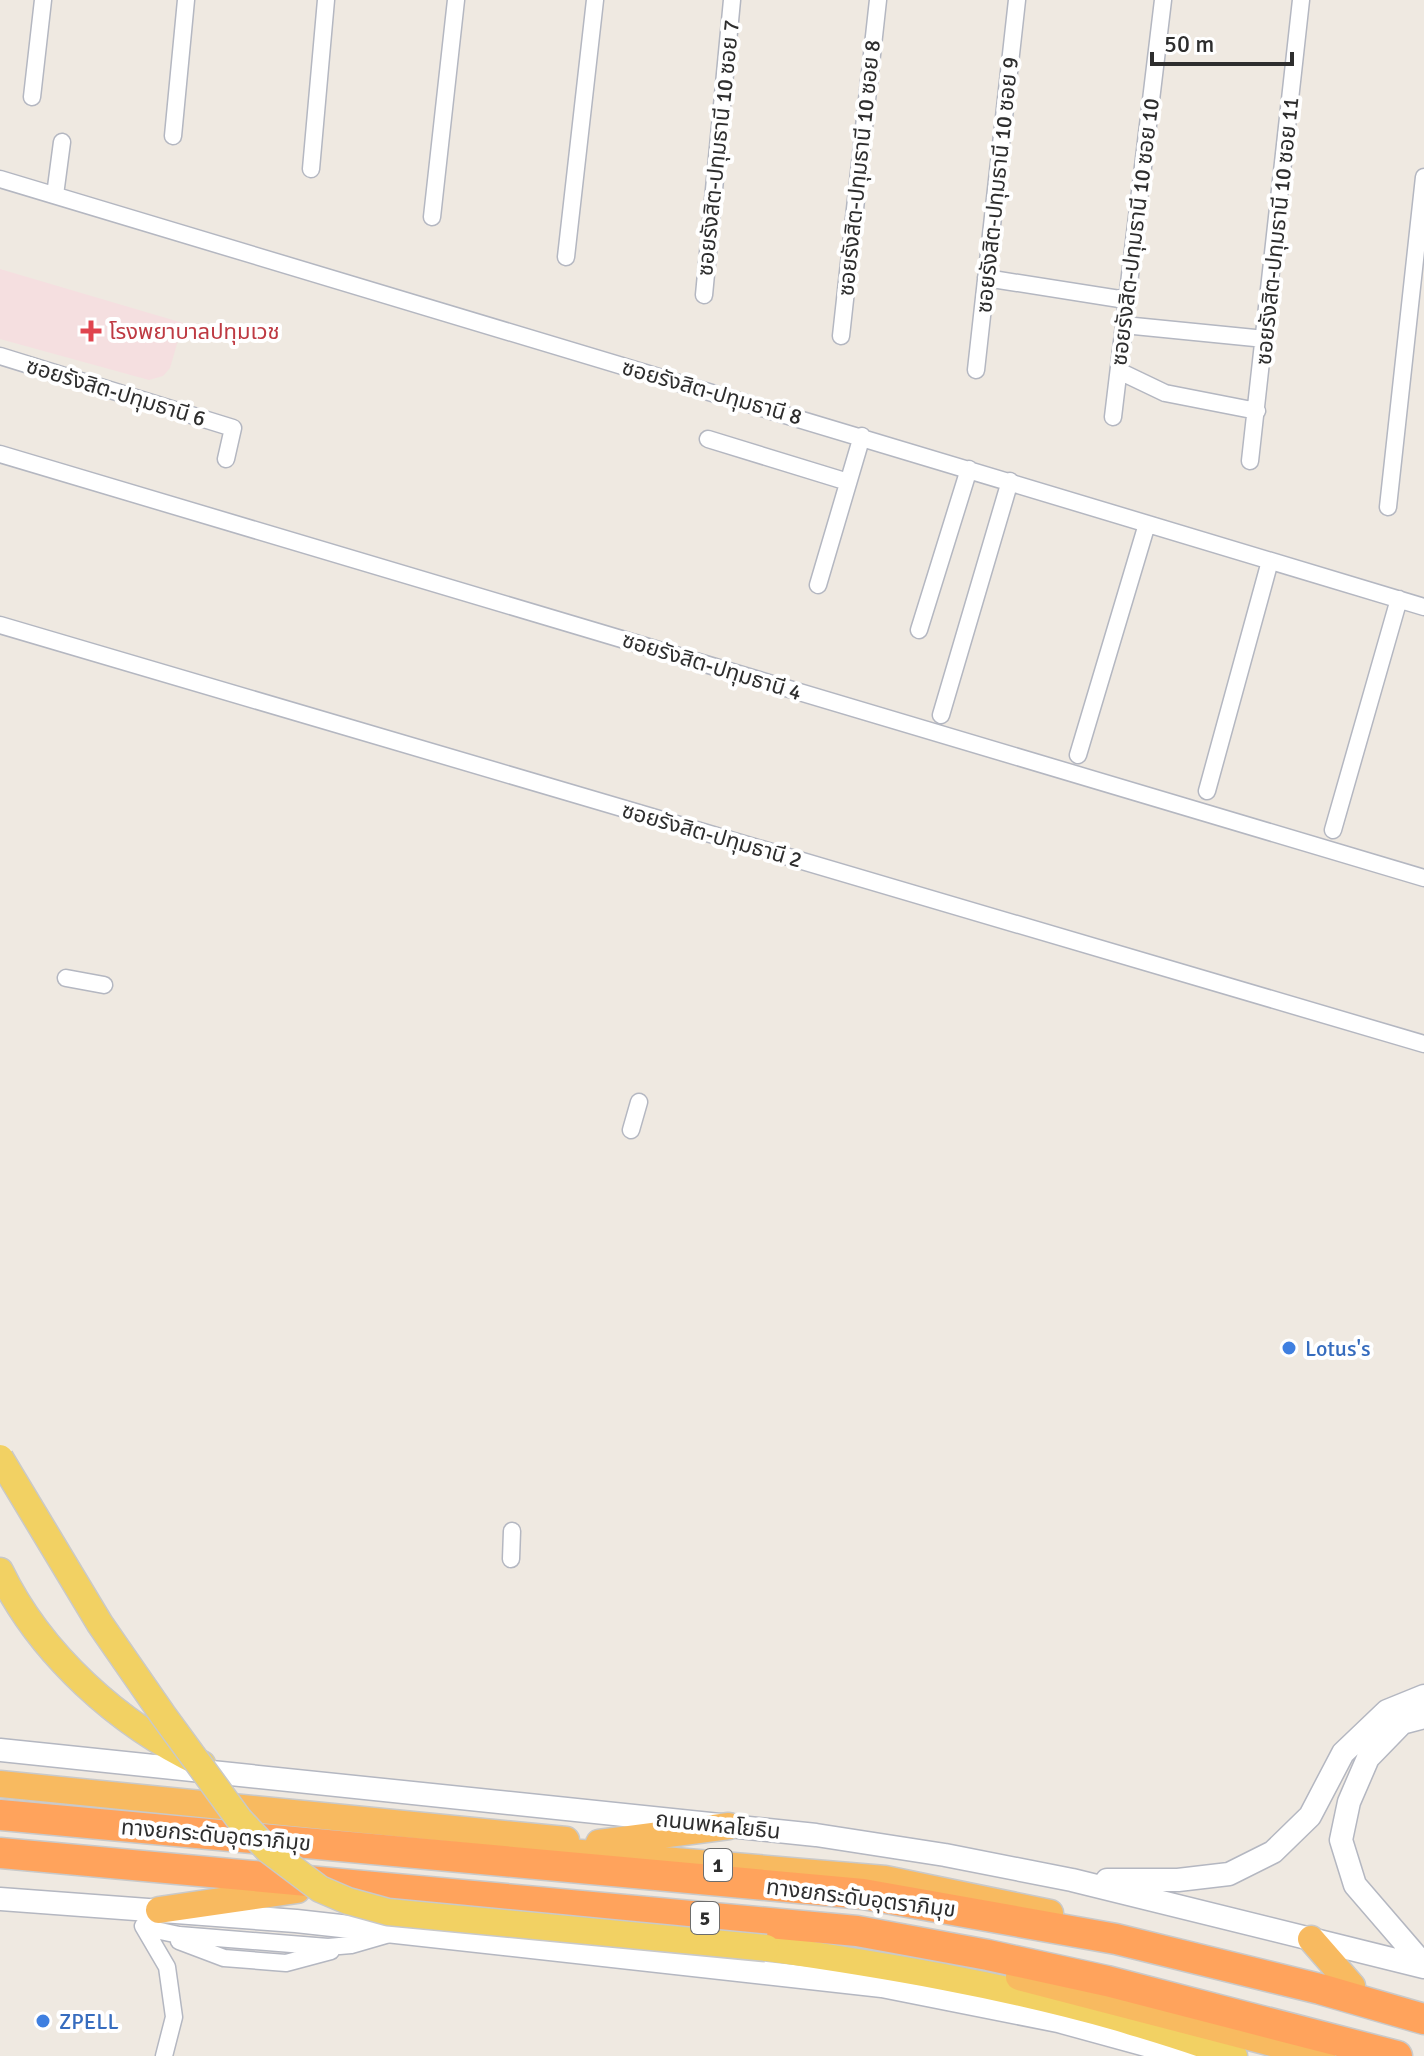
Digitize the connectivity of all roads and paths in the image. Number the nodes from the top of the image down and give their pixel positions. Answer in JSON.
{"nodes":[{"id":1,"x":43,"y":0,"type":"edge"},
{"id":2,"x":186,"y":0,"type":"edge"},
{"id":3,"x":326,"y":0,"type":"edge"},
{"id":4,"x":456,"y":0,"type":"edge"},
{"id":5,"x":595,"y":0,"type":"edge"},
{"id":6,"x":732,"y":0,"type":"edge"},
{"id":7,"x":878,"y":0,"type":"edge"},
{"id":8,"x":1017,"y":0,"type":"edge"},
{"id":9,"x":1163,"y":0,"type":"edge"},
{"id":10,"x":1301,"y":0,"type":"edge"},
{"id":11,"x":32,"y":97,"type":"dead end"},
{"id":12,"x":173,"y":136,"type":"dead end"},
{"id":13,"x":62,"y":142,"type":"dead end"},
{"id":14,"x":311,"y":169,"type":"dead end"},
{"id":15,"x":1424,"y":177,"type":"edge"},
{"id":16,"x":0,"y":179,"type":"edge"},
{"id":17,"x":55,"y":195,"type":"junction"},
{"id":18,"x":432,"y":217,"type":"dead end"},
{"id":19,"x":566,"y":257,"type":"dead end"},
{"id":20,"x":986,"y":278,"type":"junction"},
{"id":21,"x":704,"y":295,"type":"dead end"},
{"id":22,"x":1126,"y":300,"type":"junction"},
{"id":23,"x":1124,"y":325,"type":"junction"},
{"id":24,"x":841,"y":336,"type":"dead end"},
{"id":25,"x":1265,"y":339,"type":"junction"},
{"id":26,"x":0,"y":356,"type":"edge"},
{"id":27,"x":976,"y":370,"type":"dead end"},
{"id":28,"x":1119,"y":371,"type":"junction"},
{"id":29,"x":1257,"y":411,"type":"junction"},
{"id":30,"x":1113,"y":417,"type":"dead end"},
{"id":31,"x":862,"y":436,"type":"junction"},
{"id":32,"x":708,"y":439,"type":"dead end"},
{"id":33,"x":0,"y":454,"type":"edge"},
{"id":34,"x":226,"y":459,"type":"dead end"},
{"id":35,"x":1250,"y":461,"type":"dead end"},
{"id":36,"x":969,"y":469,"type":"junction"},
{"id":37,"x":1010,"y":481,"type":"junction"},
{"id":38,"x":848,"y":482,"type":"junction"},
{"id":39,"x":1388,"y":507,"type":"dead end"},
{"id":40,"x":1147,"y":524,"type":"junction"},
{"id":41,"x":1270,"y":561,"type":"junction"},
{"id":42,"x":818,"y":585,"type":"dead end"},
{"id":43,"x":1399,"y":599,"type":"junction"},
{"id":44,"x":1424,"y":607,"type":"edge"},
{"id":45,"x":0,"y":625,"type":"edge"},
{"id":46,"x":919,"y":630,"type":"dead end"},
{"id":47,"x":941,"y":715,"type":"dead end"},
{"id":48,"x":1078,"y":755,"type":"dead end"},
{"id":49,"x":1207,"y":791,"type":"dead end"},
{"id":50,"x":1333,"y":830,"type":"dead end"},
{"id":51,"x":1424,"y":878,"type":"edge"},
{"id":52,"x":66,"y":978,"type":"dead end"},
{"id":53,"x":104,"y":985,"type":"dead end"},
{"id":54,"x":1424,"y":1044,"type":"edge"},
{"id":55,"x":639,"y":1102,"type":"dead end"},
{"id":56,"x":631,"y":1130,"type":"dead end"},
{"id":57,"x":0,"y":1458,"type":"edge"},
{"id":58,"x":512,"y":1531,"type":"dead end"},
{"id":59,"x":511,"y":1559,"type":"dead end"},
{"id":60,"x":0,"y":1571,"type":"edge"},
{"id":61,"x":1424,"y":1696,"type":"edge"},
{"id":62,"x":1424,"y":1717,"type":"edge"},
{"id":63,"x":0,"y":1750,"type":"edge"},
{"id":64,"x":218,"y":1771,"type":"junction"},
{"id":65,"x":0,"y":1784,"type":"edge"},
{"id":66,"x":0,"y":1803,"type":"edge"},
{"id":67,"x":0,"y":1815,"type":"edge"},
{"id":68,"x":729,"y":1826,"type":"junction"},
{"id":69,"x":599,"y":1843,"type":"junction"},
{"id":70,"x":0,"y":1853,"type":"edge"},
{"id":71,"x":0,"y":1864,"type":"edge"},
{"id":72,"x":719,"y":1865,"type":"junction"},
{"id":73,"x":1072,"y":1880,"type":"junction"},
{"id":74,"x":297,"y":1890,"type":"junction"},
{"id":75,"x":0,"y":1899,"type":"edge"},
{"id":76,"x":154,"y":1923,"type":"junction"},
{"id":77,"x":396,"y":1932,"type":"junction"},
{"id":78,"x":1311,"y":1939,"type":"junction"},
{"id":79,"x":1414,"y":1944,"type":"edge"},
{"id":80,"x":1424,"y":1966,"type":"edge"},
{"id":81,"x":1352,"y":1986,"type":"junction"},
{"id":82,"x":1424,"y":2005,"type":"edge"},
{"id":83,"x":1424,"y":2019,"type":"edge"},
{"id":84,"x":164,"y":2056,"type":"edge"},
{"id":85,"x":1186,"y":2056,"type":"edge"},
{"id":86,"x":1234,"y":2056,"type":"edge"},
{"id":87,"x":1322,"y":2056,"type":"edge"},
{"id":88,"x":1397,"y":2056,"type":"edge"}],
"edges":[{"from":1,"to":11,"type":"street"},
{"from":2,"to":12,"type":"street"},
{"from":3,"to":14,"type":"street"},
{"from":4,"to":18,"type":"street"},
{"from":5,"to":19,"type":"street"},
{"from":6,"to":21,"type":"street","name":"ซอยรังสิต-ปทุมธานี 10 ซอย 7"},
{"from":7,"to":24,"type":"street","name":"ซอยรังสิต-ปทุมธานี 10 ซอย 8"},
{"from":8,"to":20,"type":"street","name":"ซอยรังสิต-ปทุมธานี 10 ซอย 9"},
{"from":9,"to":22,"type":"street","name":"ซอยรังสิต-ปทุมธานี 10 ซอย 10"},
{"from":10,"to":25,"type":"street","name":"ซอยรังสิต-ปทุมธานี 10 ซอย 11"},
{"from":13,"to":17,"type":"street"},
{"from":15,"to":39,"type":"street"},
{"from":16,"to":17,"type":"street","name":"ซอยรังสิต-ปทุมธานี 8"},
{"from":17,"to":31,"type":"street","name":"ซอยรังสิต-ปทุมธานี 8"},
{"from":20,"to":22,"type":"street"},
{"from":20,"to":27,"type":"street","name":"ซอยรังสิต-ปทุมธานี 10 ซอย 9"},
{"from":22,"to":23,"type":"street","name":"ซอยรังสิต-ปทุมธานี 10 ซอย 10"},
{"from":23,"to":25,"type":"street"},
{"from":23,"to":28,"type":"street","name":"ซอยรังสิต-ปทุมธานี 10 ซอย 10"},
{"from":25,"to":29,"type":"street","name":"ซอยรังสิต-ปทุมธานี 10 ซอย 11"},
{"from":26,"to":34,"type":"street","name":"ซอยรังสิต-ปทุมธานี 6"},
{"from":28,"to":29,"type":"street"},
{"from":28,"to":30,"type":"street","name":"ซอยรังสิต-ปทุมธานี 10 ซอย 10"},
{"from":29,"to":35,"type":"street","name":"ซอยรังสิต-ปทุมธานี 10 ซอย 11"},
{"from":31,"to":36,"type":"street","name":"ซอยรังสิต-ปทุมธานี 8"},
{"from":31,"to":38,"type":"street"},
{"from":32,"to":38,"type":"street"},
{"from":33,"to":51,"type":"street","name":"ซอยรังสิต-ปทุมธานี 4"},
{"from":36,"to":37,"type":"street","name":"ซอยรังสิต-ปทุมธานี 8"},
{"from":36,"to":46,"type":"street"},
{"from":37,"to":40,"type":"street","name":"ซอยรังสิต-ปทุมธานี 8"},
{"from":37,"to":47,"type":"street"},
{"from":38,"to":42,"type":"street"},
{"from":40,"to":41,"type":"street","name":"ซอยรังสิต-ปทุมธานี 8"},
{"from":40,"to":48,"type":"street"},
{"from":41,"to":43,"type":"street","name":"ซอยรังสิต-ปทุมธานี 8"},
{"from":41,"to":49,"type":"street"},
{"from":43,"to":44,"type":"street","name":"ซอยรังสิต-ปทุมธานี 8"},
{"from":43,"to":50,"type":"street"},
{"from":45,"to":54,"type":"street","name":"ซอยรังสิต-ปทุมธานี 2"},
{"from":52,"to":53,"type":"street"},
{"from":55,"to":56,"type":"street"},
{"from":57,"to":86,"type":"main road","bridge":true},
{"from":58,"to":59,"type":"street"},
{"from":60,"to":64,"type":"main road"},
{"from":61,"to":73,"type":"main road"},
{"from":62,"to":79,"type":"main road"},
{"from":63,"to":64,"type":"main road","name":"ถนนพหลโยธิน","number":"1"},
{"from":64,"to":68,"type":"main road","name":"ถนนพหลโยธิน","number":"1"},
{"from":65,"to":69,"type":"highway"},
{"from":66,"to":72,"type":"highway","name":"ถนนพหลโยธิน","number":"1"},
{"from":67,"to":83,"type":"highway","name":"ทางยกระดับอุตราภิมุข","number":"5"},
{"from":68,"to":69,"type":"highway"},
{"from":68,"to":73,"type":"main road","name":"ถนนพหลโยธิน","number":"1"},
{"from":69,"to":72,"type":"highway"},
{"from":70,"to":88,"type":"highway","name":"ทางยกระดับอุตราภิมุข","number":"5","bridge":true},
{"from":71,"to":74,"type":"highway"},
{"from":72,"to":81,"type":"highway","name":"ถนนพหลโยธิน","number":"1"},
{"from":73,"to":78,"type":"main road","name":"ถนนพหลโยธิน","number":"1"},
{"from":74,"to":76,"type":"highway"},
{"from":74,"to":87,"type":"highway"},
{"from":75,"to":76,"type":"main road"},
{"from":76,"to":77,"type":"main road"},
{"from":76,"to":77,"type":"street"},
{"from":76,"to":84,"type":"street"},
{"from":77,"to":85,"type":"main road"},
{"from":78,"to":80,"type":"main road","name":"ถนนพหลโยธิน","number":"1"},
{"from":78,"to":81,"type":"highway"},
{"from":79,"to":80,"type":"main road"},
{"from":81,"to":82,"type":"highway","name":"ถนนพหลโยธิน","number":"1"}]}
